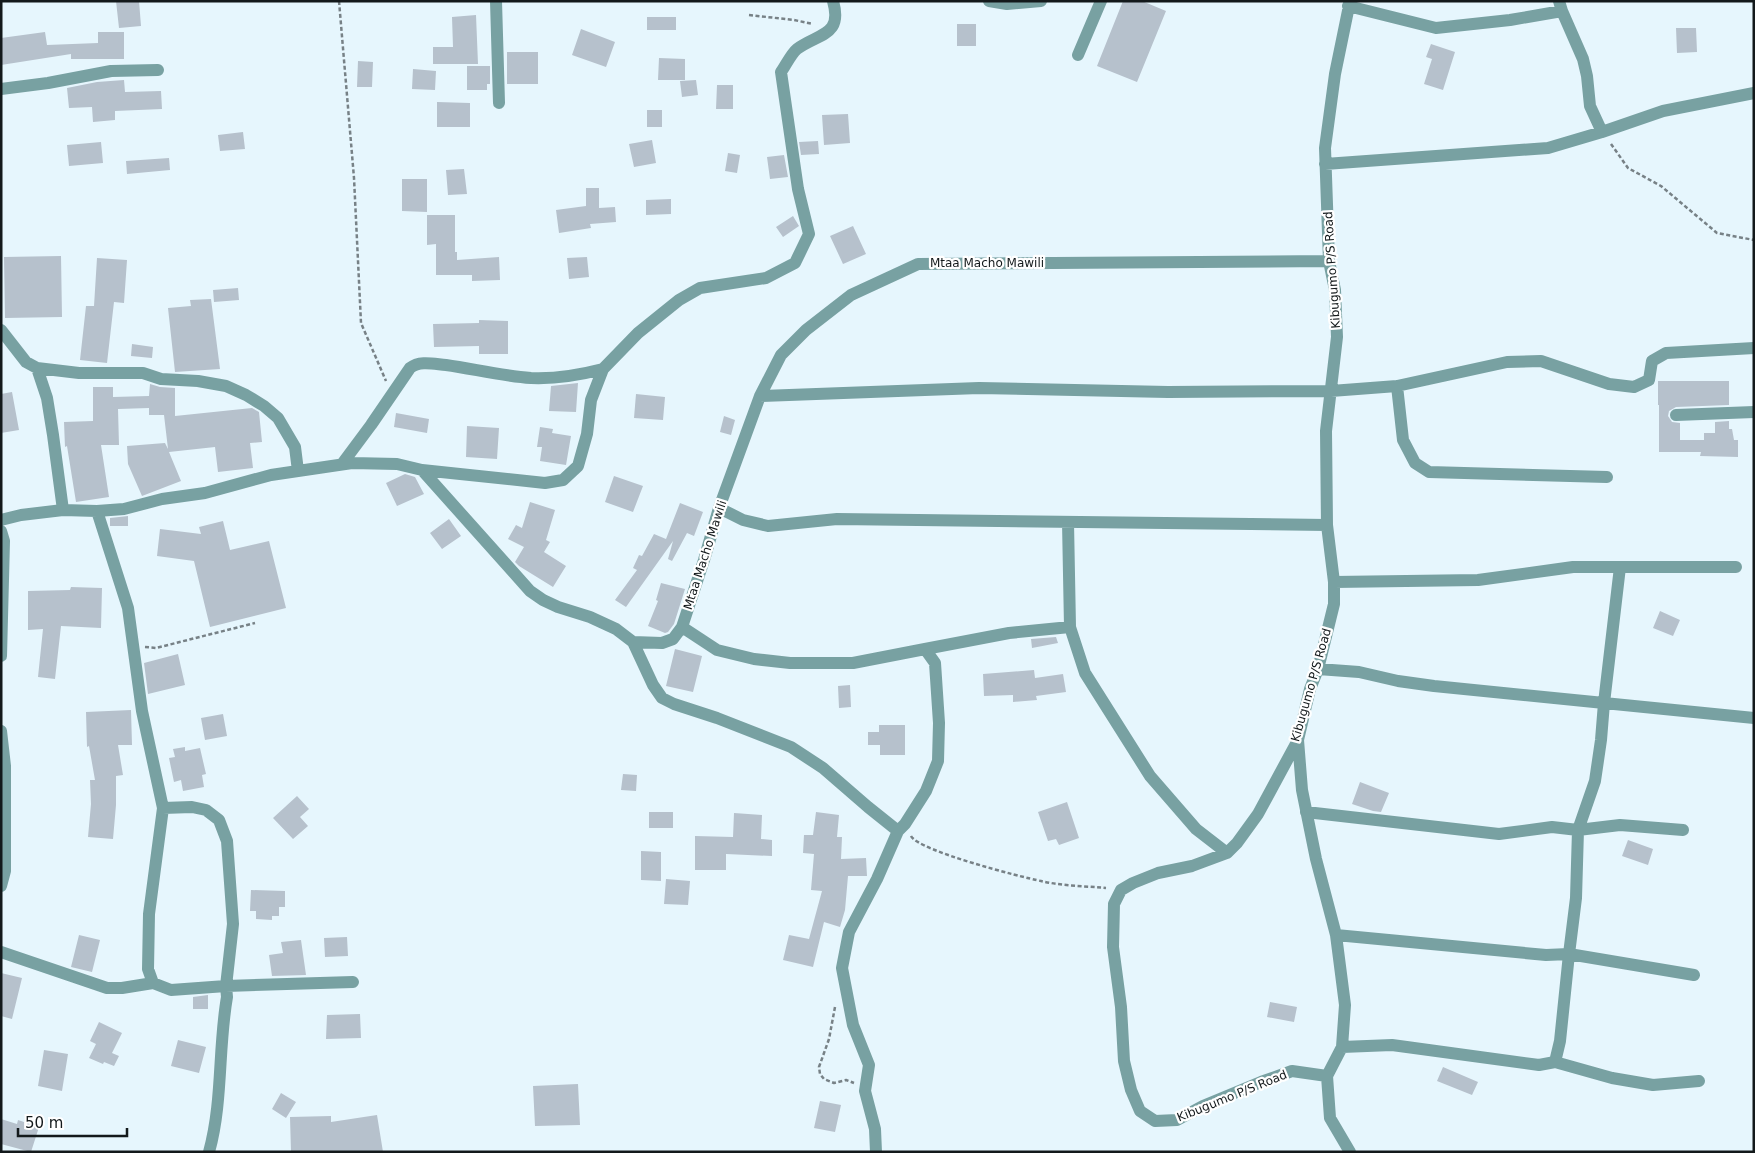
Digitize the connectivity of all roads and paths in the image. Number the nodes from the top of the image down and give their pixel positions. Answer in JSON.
{"nodes":[{"id":1,"x":339,"y":1,"type":"edge"},
{"id":2,"x":496,"y":1,"type":"edge"},
{"id":3,"x":833,"y":1,"type":"edge"},
{"id":4,"x":989,"y":1,"type":"edge"},
{"id":5,"x":1041,"y":1,"type":"edge"},
{"id":6,"x":1101,"y":1,"type":"edge"},
{"id":7,"x":1349,"y":4,"type":"edge"},
{"id":8,"x":1560,"y":6,"type":"edge"},
{"id":9,"x":749,"y":15,"type":"dead end"},
{"id":10,"x":831,"y":29,"type":"junction"},
{"id":11,"x":1078,"y":55,"type":"dead end"},
{"id":12,"x":158,"y":70,"type":"dead end"},
{"id":13,"x":1,"y":88,"type":"edge"},
{"id":14,"x":1754,"y":94,"type":"edge"},
{"id":15,"x":499,"y":103,"type":"dead end"},
{"id":16,"x":1602,"y":132,"type":"junction"},
{"id":17,"x":1325,"y":164,"type":"junction"},
{"id":18,"x":1754,"y":240,"type":"edge"},
{"id":19,"x":1329,"y":261,"type":"junction"},
{"id":20,"x":1,"y":330,"type":"edge"},
{"id":21,"x":1754,"y":348,"type":"edge"},
{"id":22,"x":36,"y":368,"type":"junction"},
{"id":23,"x":603,"y":369,"type":"junction"},
{"id":24,"x":1397,"y":386,"type":"junction"},
{"id":25,"x":1331,"y":390,"type":"junction"},
{"id":26,"x":392,"y":395,"type":"junction"},
{"id":27,"x":760,"y":396,"type":"junction"},
{"id":28,"x":1754,"y":412,"type":"edge"},
{"id":29,"x":1676,"y":415,"type":"dead end"},
{"id":30,"x":342,"y":464,"type":"junction"},
{"id":31,"x":422,"y":470,"type":"junction"},
{"id":32,"x":298,"y":471,"type":"junction"},
{"id":33,"x":1607,"y":477,"type":"dead end"},
{"id":34,"x":720,"y":508,"type":"junction"},
{"id":35,"x":63,"y":510,"type":"junction"},
{"id":36,"x":97,"y":511,"type":"junction"},
{"id":37,"x":1,"y":520,"type":"edge"},
{"id":38,"x":1068,"y":522,"type":"junction"},
{"id":39,"x":1327,"y":525,"type":"junction"},
{"id":40,"x":1,"y":531,"type":"edge"},
{"id":41,"x":1620,"y":567,"type":"junction"},
{"id":42,"x":1736,"y":567,"type":"dead end"},
{"id":43,"x":1334,"y":582,"type":"junction"},
{"id":44,"x":255,"y":623,"type":"dead end"},
{"id":45,"x":682,"y":627,"type":"junction"},
{"id":46,"x":1070,"y":627,"type":"junction"},
{"id":47,"x":632,"y":642,"type":"junction"},
{"id":48,"x":134,"y":646,"type":"junction"},
{"id":49,"x":2,"y":649,"type":"edge"},
{"id":50,"x":925,"y":649,"type":"junction"},
{"id":51,"x":1318,"y":669,"type":"junction"},
{"id":52,"x":1604,"y":703,"type":"junction"},
{"id":53,"x":1754,"y":718,"type":"edge"},
{"id":54,"x":1,"y":731,"type":"edge"},
{"id":55,"x":1298,"y":740,"type":"junction"},
{"id":56,"x":163,"y":808,"type":"junction"},
{"id":57,"x":1306,"y":812,"type":"junction"},
{"id":58,"x":902,"y":827,"type":"junction"},
{"id":59,"x":1578,"y":830,"type":"junction"},
{"id":60,"x":1683,"y":830,"type":"dead end"},
{"id":61,"x":1227,"y":853,"type":"junction"},
{"id":62,"x":1,"y":886,"type":"edge"},
{"id":63,"x":1121,"y":890,"type":"junction"},
{"id":64,"x":1336,"y":936,"type":"junction"},
{"id":65,"x":1,"y":952,"type":"edge"},
{"id":66,"x":1569,"y":954,"type":"junction"},
{"id":67,"x":1694,"y":975,"type":"dead end"},
{"id":68,"x":153,"y":982,"type":"junction"},
{"id":69,"x":353,"y":982,"type":"dead end"},
{"id":70,"x":226,"y":986,"type":"junction"},
{"id":71,"x":837,"y":1000,"type":"dead end"},
{"id":72,"x":1342,"y":1047,"type":"junction"},
{"id":73,"x":1555,"y":1062,"type":"junction"},
{"id":74,"x":1327,"y":1076,"type":"junction"},
{"id":75,"x":1699,"y":1081,"type":"dead end"},
{"id":76,"x":866,"y":1091,"type":"junction"},
{"id":77,"x":209,"y":1152,"type":"edge"},
{"id":78,"x":876,"y":1152,"type":"edge"},
{"id":79,"x":1350,"y":1152,"type":"edge"}],
"edges":[{"from":1,"to":26,"type":"path"},
{"from":2,"to":15,"type":"street"},
{"from":3,"to":10,"type":"street"},
{"from":4,"to":5,"type":"street"},
{"from":6,"to":11,"type":"street"},
{"from":7,"to":8,"type":"street"},
{"from":7,"to":17,"type":"street","name":"Kibugumo P/S Road"},
{"from":8,"to":16,"type":"street"},
{"from":9,"to":10,"type":"path"},
{"from":10,"to":23,"type":"street"},
{"from":12,"to":13,"type":"street"},
{"from":14,"to":16,"type":"street"},
{"from":16,"to":17,"type":"street"},
{"from":16,"to":18,"type":"path"},
{"from":17,"to":19,"type":"street","name":"Kibugumo P/S Road"},
{"from":19,"to":25,"type":"street","name":"Kibugumo P/S Road"},
{"from":19,"to":27,"type":"street","name":"Mtaa Macho Mawili"},
{"from":20,"to":22,"type":"street"},
{"from":21,"to":24,"type":"street"},
{"from":22,"to":32,"type":"street"},
{"from":22,"to":35,"type":"street"},
{"from":23,"to":26,"type":"street"},
{"from":23,"to":31,"type":"street"},
{"from":24,"to":25,"type":"street"},
{"from":24,"to":33,"type":"street"},
{"from":25,"to":27,"type":"street"},
{"from":25,"to":39,"type":"street","name":"Kibugumo P/S Road"},
{"from":26,"to":30,"type":"street"},
{"from":27,"to":34,"type":"street","name":"Mtaa Macho Mawili"},
{"from":28,"to":29,"type":"street"},
{"from":30,"to":31,"type":"street"},
{"from":30,"to":32,"type":"street"},
{"from":31,"to":47,"type":"street"},
{"from":32,"to":36,"type":"street"},
{"from":34,"to":38,"type":"street"},
{"from":34,"to":45,"type":"street","name":"Mtaa Macho Mawili"},
{"from":35,"to":36,"type":"street"},
{"from":35,"to":37,"type":"street"},
{"from":36,"to":48,"type":"street"},
{"from":38,"to":39,"type":"street"},
{"from":38,"to":46,"type":"street"},
{"from":39,"to":43,"type":"street","name":"Kibugumo P/S Road"},
{"from":40,"to":49,"type":"street"},
{"from":41,"to":42,"type":"street"},
{"from":41,"to":43,"type":"street"},
{"from":41,"to":52,"type":"street"},
{"from":43,"to":51,"type":"street","name":"Kibugumo P/S Road"},
{"from":44,"to":48,"type":"path"},
{"from":45,"to":47,"type":"street"},
{"from":45,"to":50,"type":"street"},
{"from":46,"to":50,"type":"street"},
{"from":46,"to":61,"type":"street"},
{"from":47,"to":58,"type":"street"},
{"from":48,"to":56,"type":"street"},
{"from":50,"to":58,"type":"street"},
{"from":51,"to":52,"type":"street"},
{"from":51,"to":55,"type":"street","name":"Kibugumo P/S Road"},
{"from":52,"to":53,"type":"street"},
{"from":52,"to":59,"type":"street"},
{"from":54,"to":62,"type":"street"},
{"from":55,"to":57,"type":"street"},
{"from":55,"to":61,"type":"street","name":"Kibugumo P/S Road"},
{"from":56,"to":68,"type":"street"},
{"from":56,"to":70,"type":"street"},
{"from":57,"to":59,"type":"street"},
{"from":57,"to":64,"type":"street"},
{"from":58,"to":63,"type":"path"},
{"from":58,"to":76,"type":"street"},
{"from":59,"to":60,"type":"street"},
{"from":59,"to":66,"type":"street"},
{"from":61,"to":63,"type":"street","name":"Kibugumo P/S Road"},
{"from":63,"to":74,"type":"street","name":"Kibugumo P/S Road"},
{"from":64,"to":66,"type":"street"},
{"from":64,"to":72,"type":"street"},
{"from":65,"to":68,"type":"street"},
{"from":66,"to":67,"type":"street"},
{"from":66,"to":73,"type":"street"},
{"from":68,"to":70,"type":"street"},
{"from":69,"to":70,"type":"street"},
{"from":70,"to":77,"type":"street"},
{"from":71,"to":76,"type":"path"},
{"from":72,"to":73,"type":"street"},
{"from":72,"to":74,"type":"street"},
{"from":73,"to":75,"type":"street"},
{"from":74,"to":79,"type":"street"},
{"from":76,"to":78,"type":"street"}]}
